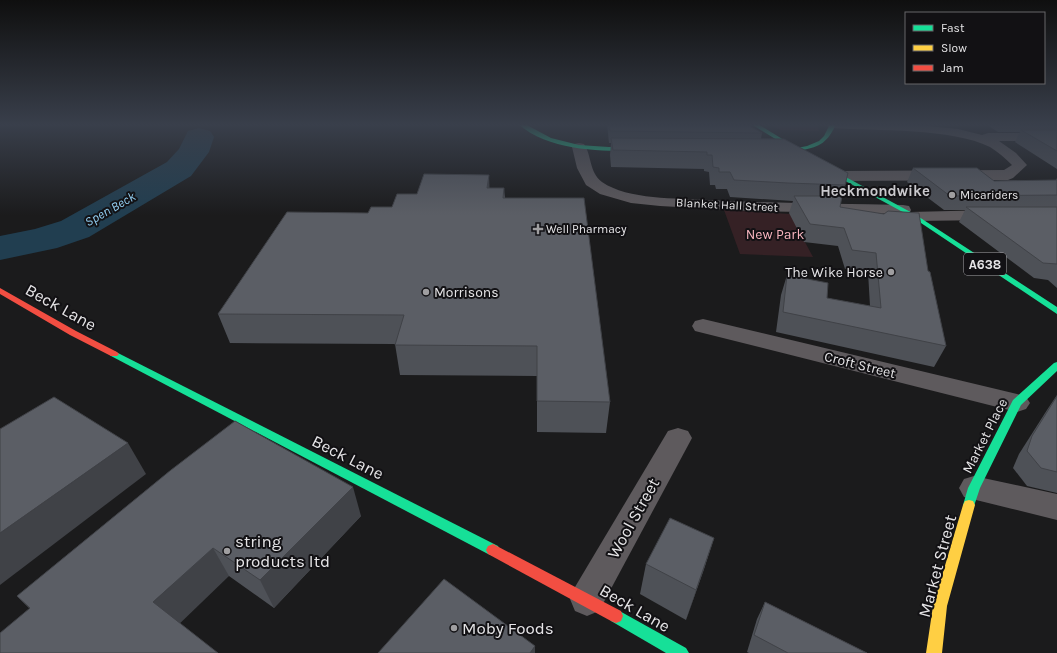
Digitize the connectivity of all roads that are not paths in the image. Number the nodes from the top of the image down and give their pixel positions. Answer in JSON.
{"nodes":[{"id":1,"x":581,"y":154,"type":"edge"},
{"id":2,"x":804,"y":154,"type":"edge"},
{"id":3,"x":1009,"y":154,"type":"edge"},
{"id":4,"x":840,"y":176,"type":"junction"},
{"id":5,"x":908,"y":213,"type":"junction"},
{"id":6,"x":1006,"y":215,"type":"edge"},
{"id":7,"x":0,"y":291,"type":"edge"},
{"id":8,"x":1057,"y":311,"type":"edge"},
{"id":9,"x":703,"y":326,"type":"dead end"},
{"id":10,"x":1057,"y":365,"type":"edge"},
{"id":11,"x":1017,"y":403,"type":"junction"},
{"id":12,"x":252,"y":426,"type":"junction"},
{"id":13,"x":678,"y":438,"type":"dead end"},
{"id":14,"x":228,"y":446,"type":"edge"},
{"id":15,"x":974,"y":488,"type":"junction"},
{"id":16,"x":1057,"y":507,"type":"edge"},
{"id":17,"x":588,"y":599,"type":"junction"},
{"id":18,"x":681,"y":653,"type":"edge"},
{"id":19,"x":934,"y":653,"type":"edge"}],
"edges":[{"from":1,"to":5,"type":"street","name":"Blanket Hall Street"},
{"from":2,"to":4,"type":"main road","number":"A638"},
{"from":3,"to":4,"type":"street"},
{"from":4,"to":5,"type":"main road","number":"A638"},
{"from":5,"to":6,"type":"street","name":"Blanket Hall Street"},
{"from":5,"to":8,"type":"main road","number":"A638"},
{"from":7,"to":12,"type":"main road","name":"Beck Lane"},
{"from":9,"to":11,"type":"street","name":"Croft Street"},
{"from":10,"to":11,"type":"main road","name":"Market Place"},
{"from":11,"to":15,"type":"main road","name":"Market Place"},
{"from":12,"to":14,"type":"street"},
{"from":12,"to":17,"type":"main road","name":"Beck Lane"},
{"from":13,"to":17,"type":"street","name":"Wool Street"},
{"from":15,"to":16,"type":"street"},
{"from":15,"to":19,"type":"main road","name":"Market Street"},
{"from":17,"to":18,"type":"main road","name":"Beck Lane"}]}
